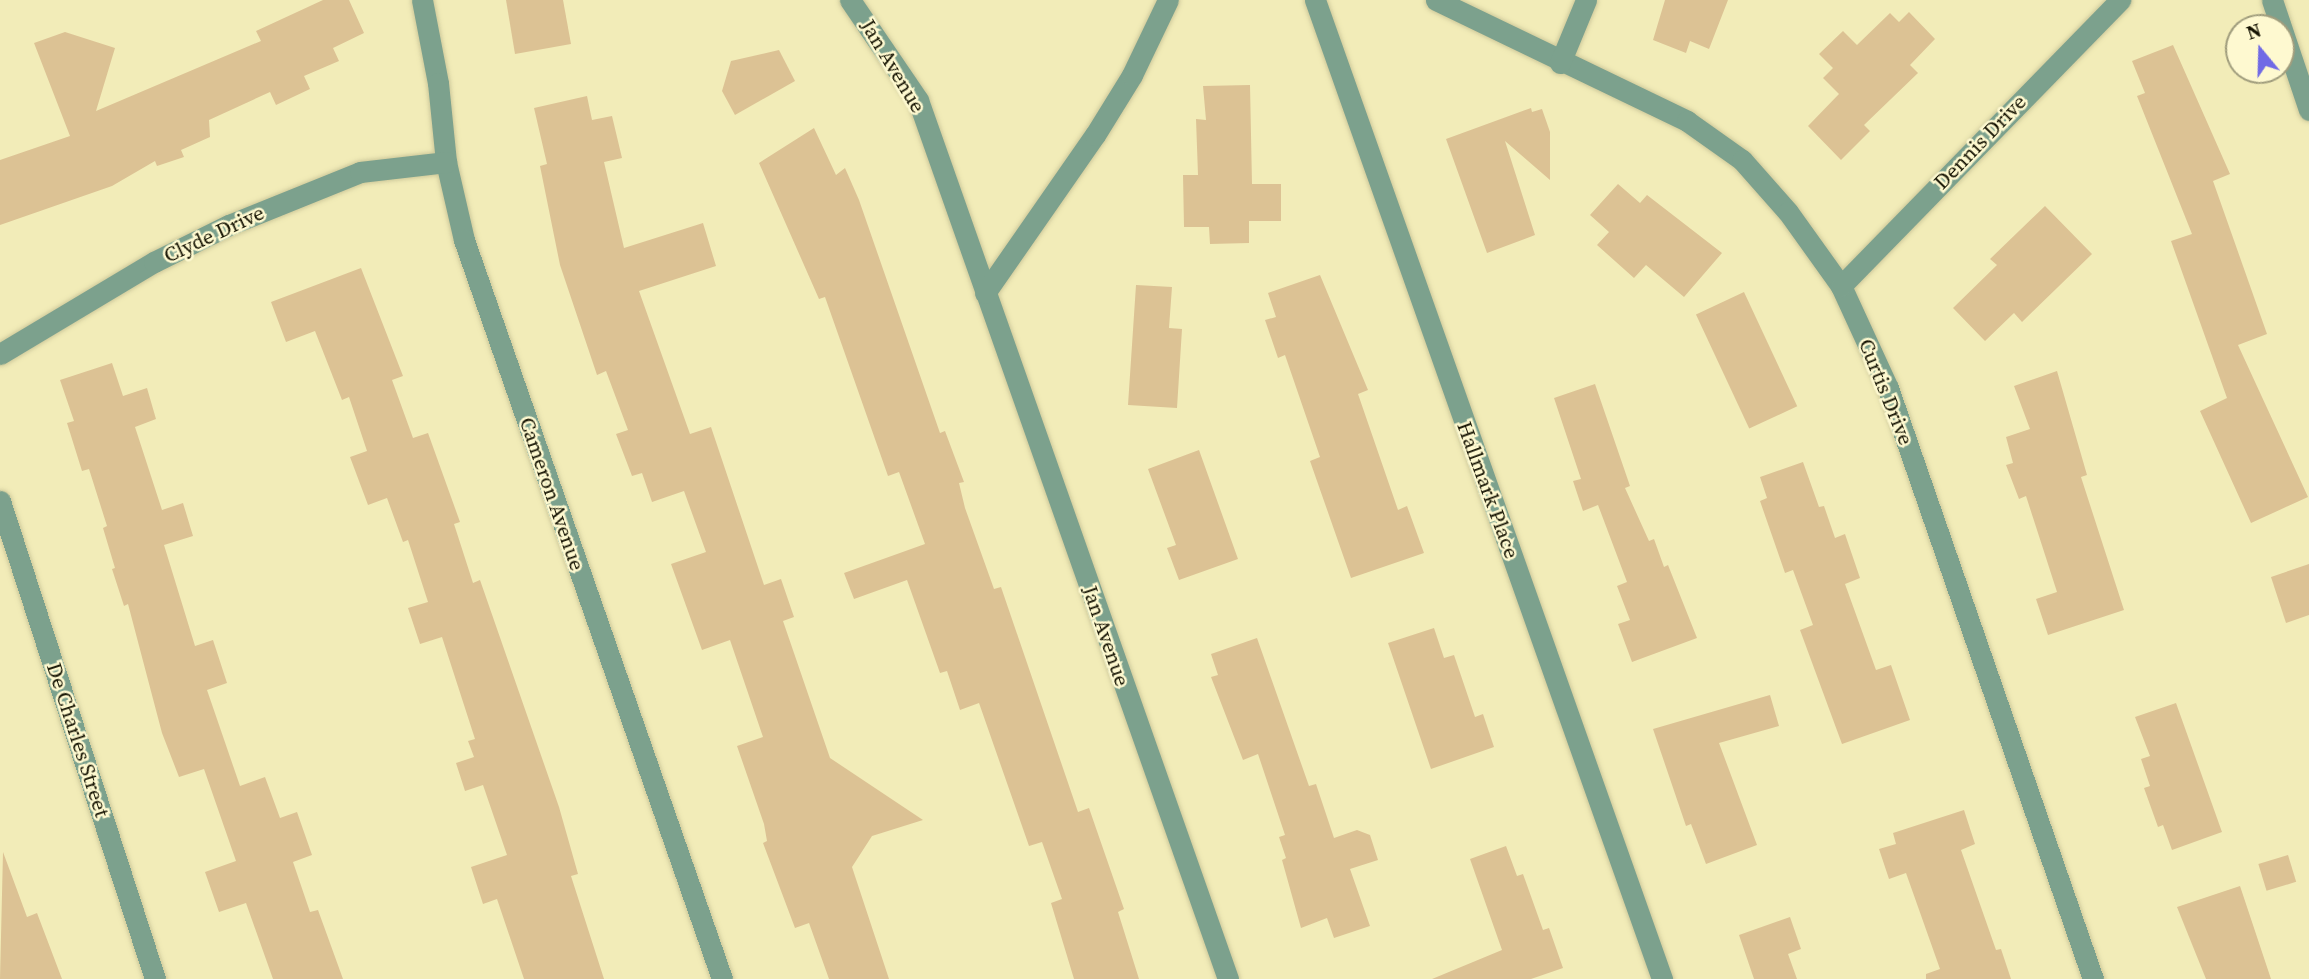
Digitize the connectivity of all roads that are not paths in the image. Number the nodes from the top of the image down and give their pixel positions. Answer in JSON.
{"nodes":[{"id":1,"x":422,"y":0,"type":"edge"},
{"id":2,"x":850,"y":0,"type":"edge"},
{"id":3,"x":1168,"y":0,"type":"edge"},
{"id":4,"x":1315,"y":0,"type":"edge"},
{"id":5,"x":1436,"y":0,"type":"edge"},
{"id":6,"x":1586,"y":0,"type":"edge"},
{"id":7,"x":2120,"y":0,"type":"edge"},
{"id":8,"x":2272,"y":0,"type":"edge"},
{"id":9,"x":1560,"y":63,"type":"junction"},
{"id":10,"x":2309,"y":110,"type":"edge"},
{"id":11,"x":446,"y":162,"type":"junction"},
{"id":12,"x":1841,"y":286,"type":"junction"},
{"id":13,"x":985,"y":293,"type":"junction"},
{"id":14,"x":0,"y":354,"type":"edge"},
{"id":15,"x":0,"y":501,"type":"edge"},
{"id":16,"x":155,"y":979,"type":"edge"},
{"id":17,"x":722,"y":979,"type":"edge"},
{"id":18,"x":1228,"y":979,"type":"edge"},
{"id":19,"x":1662,"y":979,"type":"edge"},
{"id":20,"x":2093,"y":979,"type":"edge"}],
"edges":[{"from":1,"to":11,"type":"street","name":"Cameron Avenue"},
{"from":2,"to":13,"type":"street","name":"Jan Avenue"},
{"from":3,"to":13,"type":"street"},
{"from":4,"to":19,"type":"street","name":"Hallmark Place"},
{"from":5,"to":9,"type":"street","name":"Curtis Drive"},
{"from":6,"to":9,"type":"street"},
{"from":7,"to":12,"type":"street","name":"Dennis Drive"},
{"from":8,"to":10,"type":"street"},
{"from":9,"to":12,"type":"street","name":"Curtis Drive"},
{"from":11,"to":14,"type":"street","name":"Clyde Drive"},
{"from":11,"to":17,"type":"street","name":"Cameron Avenue"},
{"from":12,"to":20,"type":"street","name":"Curtis Drive"},
{"from":13,"to":18,"type":"street","name":"Jan Avenue"},
{"from":15,"to":16,"type":"street","name":"De Charles Street"}]}
